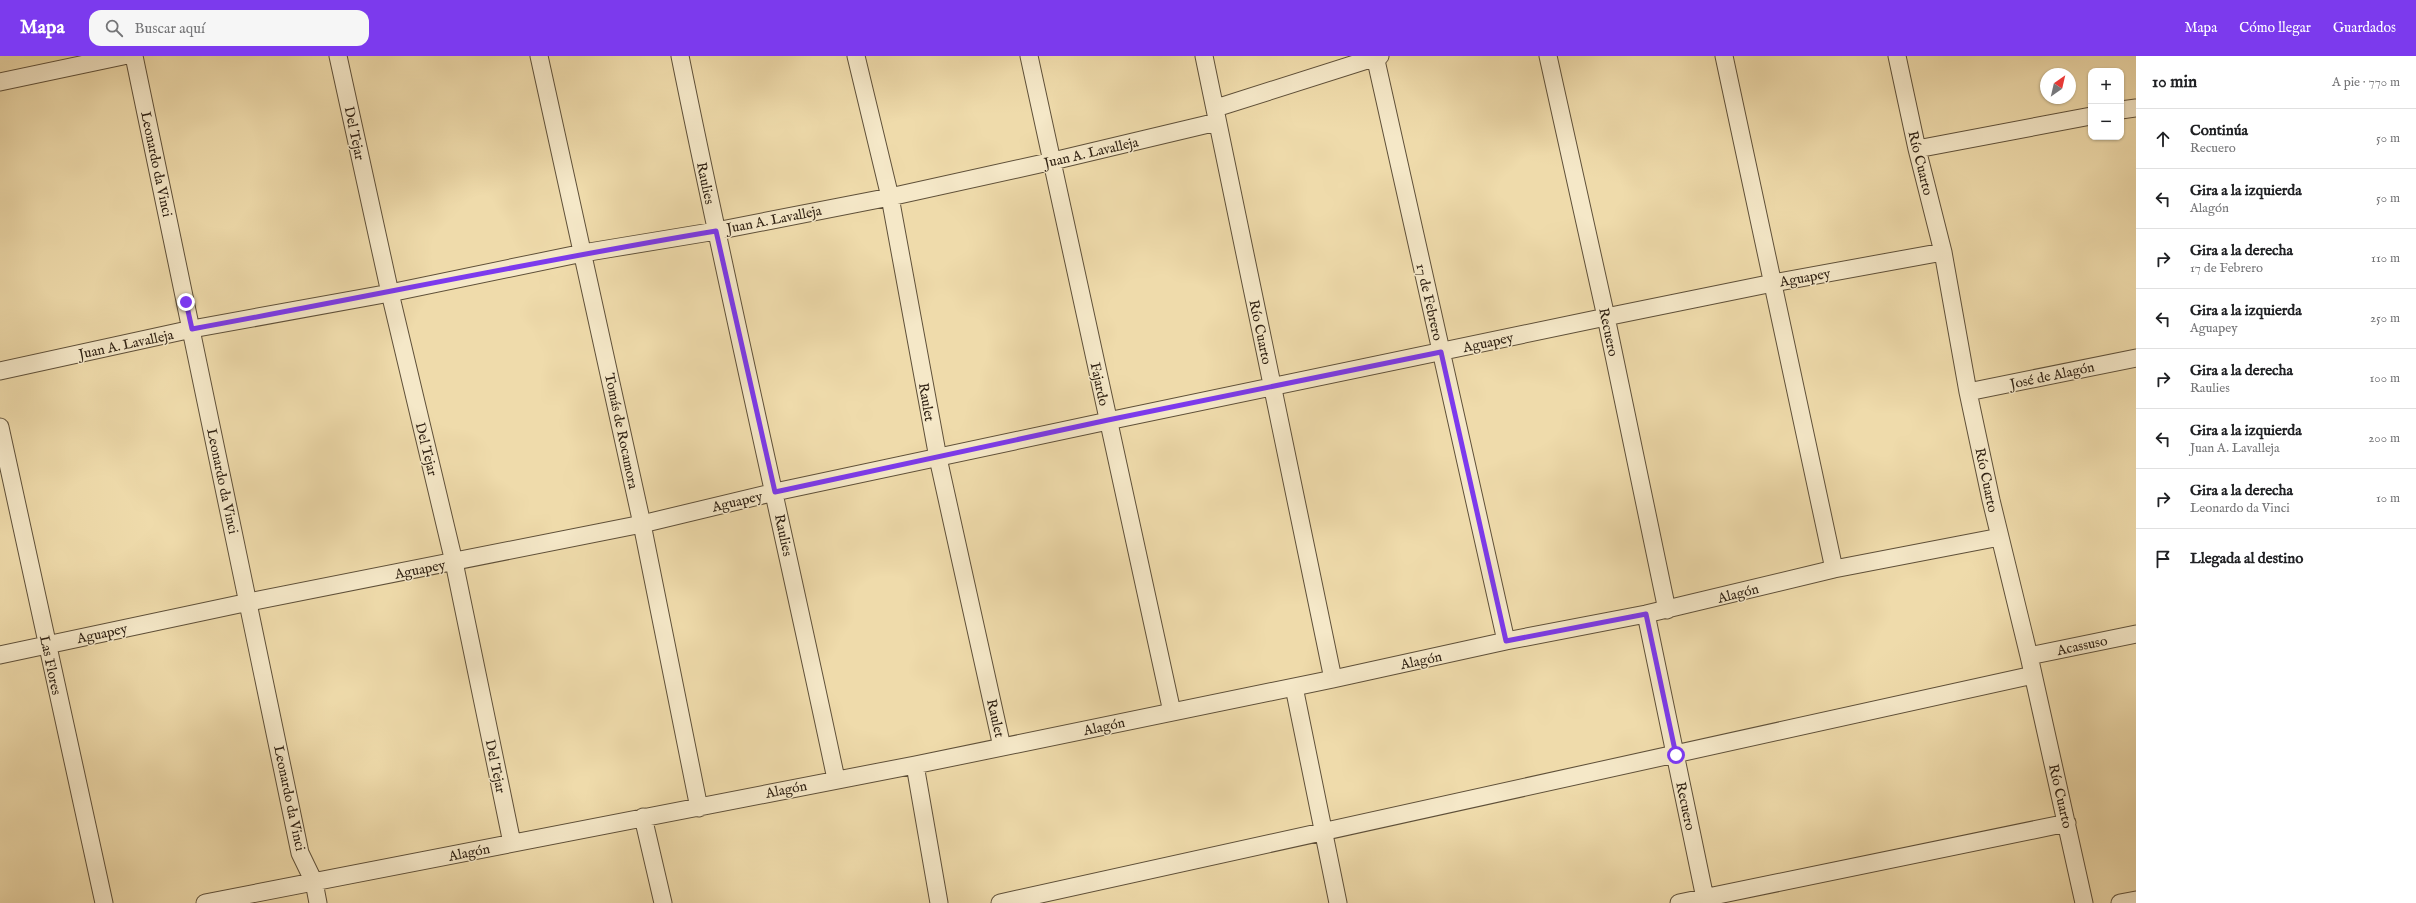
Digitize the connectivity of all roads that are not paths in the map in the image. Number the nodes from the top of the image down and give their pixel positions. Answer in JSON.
{"nodes":[{"id":1,"x":123,"y":56,"type":"edge"},
{"id":2,"x":134,"y":56,"type":"edge"},
{"id":3,"x":338,"y":56,"type":"edge"},
{"id":4,"x":539,"y":56,"type":"edge"},
{"id":5,"x":680,"y":56,"type":"edge"},
{"id":6,"x":856,"y":56,"type":"edge"},
{"id":7,"x":1029,"y":56,"type":"edge"},
{"id":8,"x":1204,"y":56,"type":"edge"},
{"id":9,"x":1377,"y":56,"type":"edge"},
{"id":10,"x":1548,"y":56,"type":"edge"},
{"id":11,"x":1724,"y":56,"type":"edge"},
{"id":12,"x":1897,"y":56,"type":"edge"},
{"id":13,"x":0,"y":82,"type":"edge"},
{"id":14,"x":2136,"y":108,"type":"edge"},
{"id":15,"x":2124,"y":110,"type":"edge"},
{"id":16,"x":1216,"y":115,"type":"junction"},
{"id":17,"x":2088,"y":117,"type":"edge"},
{"id":18,"x":1917,"y":149,"type":"junction"},
{"id":19,"x":1054,"y":161,"type":"junction"},
{"id":20,"x":890,"y":197,"type":"junction"},
{"id":21,"x":716,"y":231,"type":"junction"},
{"id":22,"x":1944,"y":252,"type":"junction"},
{"id":23,"x":583,"y":253,"type":"junction"},
{"id":24,"x":1773,"y":283,"type":"junction"},
{"id":25,"x":390,"y":293,"type":"junction"},
{"id":26,"x":1606,"y":317,"type":"junction"},
{"id":27,"x":192,"y":329,"type":"junction"},
{"id":28,"x":1441,"y":352,"type":"junction"},
{"id":29,"x":2136,"y":358,"type":"edge"},
{"id":30,"x":0,"y":371,"type":"edge"},
{"id":31,"x":1272,"y":387,"type":"junction"},
{"id":32,"x":1968,"y":392,"type":"junction"},
{"id":33,"x":1108,"y":420,"type":"junction"},
{"id":34,"x":0,"y":427,"type":"edge"},
{"id":35,"x":938,"y":458,"type":"junction"},
{"id":36,"x":775,"y":492,"type":"junction"},
{"id":37,"x":642,"y":524,"type":"junction"},
{"id":38,"x":2000,"y":536,"type":"junction"},
{"id":39,"x":454,"y":562,"type":"junction"},
{"id":40,"x":1834,"y":569,"type":"junction"},
{"id":41,"x":249,"y":602,"type":"junction"},
{"id":42,"x":1667,"y":610,"type":"junction"},
{"id":43,"x":1646,"y":614,"type":"junction"},
{"id":44,"x":2136,"y":634,"type":"edge"},
{"id":45,"x":1506,"y":641,"type":"junction"},
{"id":46,"x":46,"y":645,"type":"junction"},
{"id":47,"x":0,"y":655,"type":"edge"},
{"id":48,"x":2029,"y":656,"type":"junction"},
{"id":49,"x":2033,"y":675,"type":"junction"},
{"id":50,"x":1333,"y":679,"type":"junction"},
{"id":51,"x":1294,"y":687,"type":"junction"},
{"id":52,"x":1172,"y":712,"type":"junction"},
{"id":53,"x":1002,"y":747,"type":"junction"},
{"id":54,"x":1676,"y":755,"type":"junction"},
{"id":55,"x":915,"y":765,"type":"junction"},
{"id":56,"x":836,"y":779,"type":"junction"},
{"id":57,"x":699,"y":808,"type":"junction"},
{"id":58,"x":643,"y":817,"type":"junction"},
{"id":59,"x":2067,"y":823,"type":"junction"},
{"id":60,"x":1322,"y":832,"type":"junction"},
{"id":61,"x":512,"y":843,"type":"junction"},
{"id":62,"x":314,"y":882,"type":"junction"},
{"id":63,"x":1705,"y":900,"type":"edge"},
{"id":64,"x":2136,"y":900,"type":"edge"},
{"id":65,"x":104,"y":903,"type":"edge"},
{"id":66,"x":205,"y":903,"type":"edge"},
{"id":67,"x":318,"y":903,"type":"edge"},
{"id":68,"x":662,"y":903,"type":"edge"},
{"id":69,"x":939,"y":903,"type":"edge"},
{"id":70,"x":1000,"y":903,"type":"edge"},
{"id":71,"x":1338,"y":903,"type":"edge"},
{"id":72,"x":1679,"y":903,"type":"edge"},
{"id":73,"x":2084,"y":903,"type":"edge"},
{"id":74,"x":2120,"y":903,"type":"edge"}],
"edges":[{"from":1,"to":13,"type":"street"},
{"from":2,"to":27,"type":"street","name":"Leonardo da Vinci"},
{"from":3,"to":25,"type":"street","name":"Del Tejar"},
{"from":4,"to":23,"type":"street","name":"Tomás de Rocamora"},
{"from":5,"to":21,"type":"street","name":"Raulies"},
{"from":6,"to":20,"type":"street","name":"Raulet"},
{"from":7,"to":19,"type":"street","name":"Fajardo"},
{"from":8,"to":16,"type":"street","name":"Río Cuarto"},
{"from":9,"to":16,"type":"street","name":"Juan A. Lavalleja"},
{"from":9,"to":28,"type":"street","name":"17 de Febrero"},
{"from":10,"to":26,"type":"street","name":"Recuero"},
{"from":11,"to":24,"type":"street"},
{"from":12,"to":18,"type":"street","name":"Río Cuarto"},
{"from":14,"to":15,"type":"street"},
{"from":16,"to":19,"type":"street","name":"Juan A. Lavalleja"},
{"from":16,"to":31,"type":"street","name":"Río Cuarto"},
{"from":17,"to":18,"type":"street"},
{"from":18,"to":22,"type":"street","name":"Río Cuarto"},
{"from":19,"to":20,"type":"street","name":"Juan A. Lavalleja"},
{"from":19,"to":33,"type":"street","name":"Fajardo"},
{"from":20,"to":21,"type":"street","name":"Juan A. Lavalleja"},
{"from":20,"to":35,"type":"street","name":"Raulet"},
{"from":21,"to":23,"type":"street","name":"Juan A. Lavalleja"},
{"from":21,"to":36,"type":"street","name":"Raulies"},
{"from":22,"to":24,"type":"street","name":"Aguapey"},
{"from":22,"to":32,"type":"street","name":"Río Cuarto"},
{"from":23,"to":25,"type":"street","name":"Juan A. Lavalleja"},
{"from":23,"to":37,"type":"street","name":"Tomás de Rocamora"},
{"from":24,"to":26,"type":"street","name":"Aguapey"},
{"from":24,"to":40,"type":"street"},
{"from":25,"to":27,"type":"street","name":"Juan A. Lavalleja"},
{"from":25,"to":39,"type":"street","name":"Del Tejar"},
{"from":26,"to":28,"type":"street","name":"Aguapey"},
{"from":26,"to":42,"type":"street","name":"Recuero"},
{"from":27,"to":30,"type":"street","name":"Juan A. Lavalleja"},
{"from":27,"to":41,"type":"street","name":"Leonardo da Vinci"},
{"from":28,"to":31,"type":"street","name":"Aguapey"},
{"from":28,"to":45,"type":"street","name":"17 de Febrero"},
{"from":29,"to":32,"type":"street","name":"José de Alagón"},
{"from":31,"to":33,"type":"street","name":"Aguapey"},
{"from":31,"to":50,"type":"street","name":"Río Cuarto"},
{"from":32,"to":38,"type":"street","name":"Río Cuarto"},
{"from":33,"to":35,"type":"street","name":"Aguapey"},
{"from":33,"to":52,"type":"street","name":"Fajardo"},
{"from":34,"to":46,"type":"street","name":"Las Flores"},
{"from":35,"to":36,"type":"street","name":"Aguapey"},
{"from":35,"to":53,"type":"street","name":"Raulet"},
{"from":36,"to":37,"type":"street","name":"Aguapey"},
{"from":36,"to":56,"type":"street","name":"Raulies"},
{"from":37,"to":39,"type":"street","name":"Aguapey"},
{"from":37,"to":57,"type":"street","name":"Tomás de Rocamora"},
{"from":38,"to":40,"type":"street","name":"Alagón"},
{"from":38,"to":48,"type":"street","name":"Río Cuarto"},
{"from":39,"to":41,"type":"street","name":"Aguapey"},
{"from":39,"to":61,"type":"street","name":"Del Tejar"},
{"from":40,"to":42,"type":"street","name":"Alagón"},
{"from":41,"to":46,"type":"street","name":"Aguapey"},
{"from":41,"to":62,"type":"street","name":"Leonardo da Vinci"},
{"from":42,"to":43,"type":"street","name":"Alagón"},
{"from":43,"to":45,"type":"street","name":"Alagón"},
{"from":43,"to":54,"type":"street","name":"Recuero"},
{"from":44,"to":48,"type":"street","name":"Acassuso"},
{"from":45,"to":50,"type":"street","name":"Alagón"},
{"from":46,"to":47,"type":"street","name":"Aguapey"},
{"from":46,"to":65,"type":"street","name":"Las Flores"},
{"from":48,"to":49,"type":"street","name":"Río Cuarto"},
{"from":49,"to":54,"type":"street"},
{"from":49,"to":59,"type":"street","name":"Río Cuarto"},
{"from":50,"to":51,"type":"street","name":"Alagón"},
{"from":51,"to":52,"type":"street","name":"Alagón"},
{"from":51,"to":60,"type":"street"},
{"from":52,"to":53,"type":"street","name":"Alagón"},
{"from":53,"to":55,"type":"street","name":"Alagón"},
{"from":54,"to":60,"type":"street"},
{"from":54,"to":63,"type":"street","name":"Recuero"},
{"from":55,"to":56,"type":"street","name":"Alagón"},
{"from":55,"to":69,"type":"street"},
{"from":56,"to":57,"type":"street","name":"Alagón"},
{"from":57,"to":58,"type":"street","name":"Alagón"},
{"from":58,"to":61,"type":"street","name":"Alagón"},
{"from":58,"to":68,"type":"street"},
{"from":59,"to":63,"type":"street"},
{"from":59,"to":73,"type":"street","name":"Río Cuarto"},
{"from":60,"to":70,"type":"street"},
{"from":60,"to":71,"type":"street"},
{"from":61,"to":62,"type":"street","name":"Alagón"},
{"from":62,"to":66,"type":"street","name":"Alagón"},
{"from":62,"to":67,"type":"street","name":"Leonardo da Vinci"},
{"from":63,"to":72,"type":"street"},
{"from":64,"to":74,"type":"street"}]}
